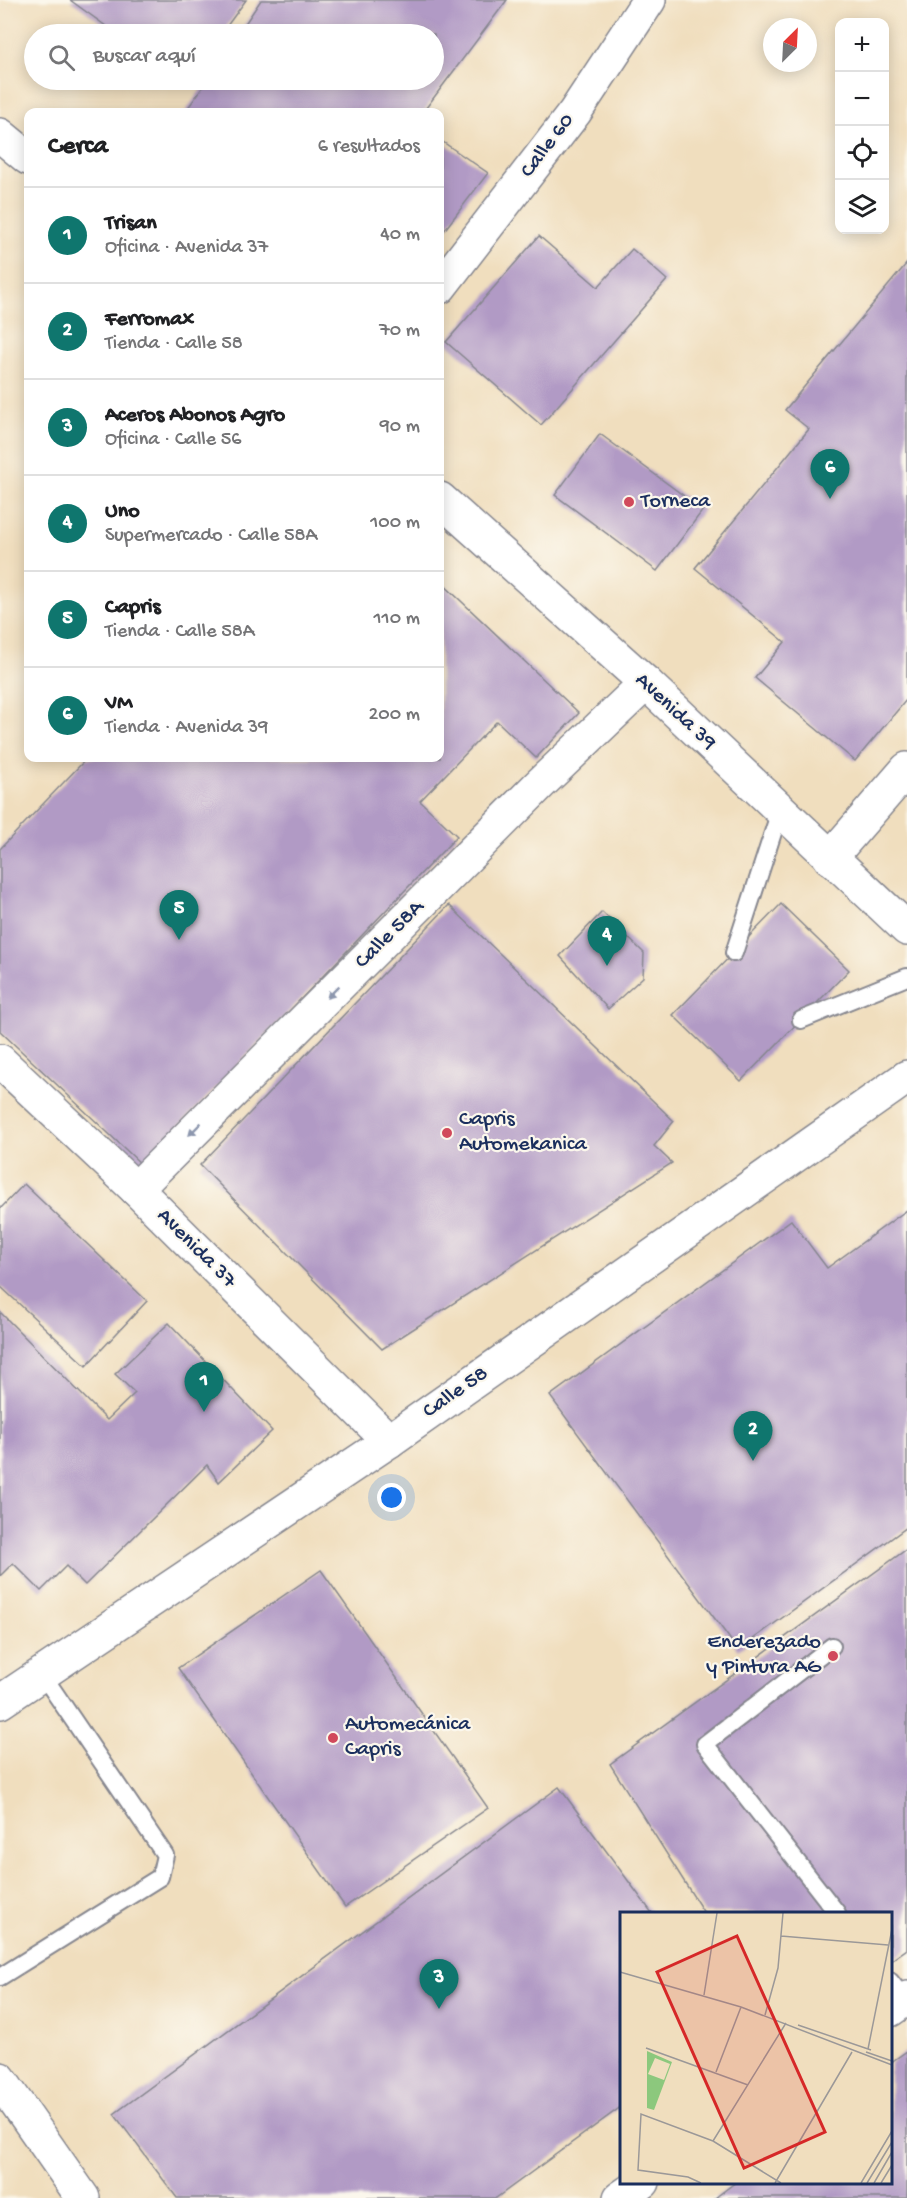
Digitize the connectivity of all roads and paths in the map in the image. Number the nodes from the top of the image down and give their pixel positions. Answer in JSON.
{"nodes":[{"id":1,"x":649,"y":0,"type":"edge"},
{"id":2,"x":0,"y":135,"type":"edge"},
{"id":3,"x":24,"y":155,"type":"edge"},
{"id":4,"x":444,"y":282,"type":"edge"},
{"id":5,"x":444,"y":503,"type":"edge"},
{"id":6,"x":645,"y":684,"type":"junction"},
{"id":7,"x":907,"y":769,"type":"edge"},
{"id":8,"x":780,"y":811,"type":"junction"},
{"id":9,"x":830,"y":858,"type":"junction"},
{"id":10,"x":907,"y":929,"type":"edge"},
{"id":11,"x":734,"y":953,"type":"dead end"},
{"id":12,"x":907,"y":976,"type":"edge"},
{"id":13,"x":801,"y":1020,"type":"dead end"},
{"id":14,"x":0,"y":1061,"type":"edge"},
{"id":15,"x":907,"y":1077,"type":"edge"},
{"id":16,"x":136,"y":1189,"type":"junction"},
{"id":17,"x":388,"y":1441,"type":"junction"},
{"id":18,"x":832,"y":1646,"type":"dead end"},
{"id":19,"x":42,"y":1674,"type":"junction"},
{"id":20,"x":0,"y":1702,"type":"edge"},
{"id":21,"x":836,"y":1912,"type":"edge"},
{"id":22,"x":0,"y":1977,"type":"edge"},
{"id":23,"x":0,"y":2079,"type":"edge"},
{"id":24,"x":640,"y":2183,"type":"edge"},
{"id":25,"x":83,"y":2198,"type":"edge"},
{"id":26,"x":620,"y":2198,"type":"edge"}],
"edges":[{"from":1,"to":4,"type":"street","name":"Calle 60"},
{"from":2,"to":3,"type":"street"},
{"from":5,"to":6,"type":"street","name":"Avenida 39"},
{"from":6,"to":8,"type":"street","name":"Avenida 39"},
{"from":6,"to":16,"type":"street","name":"Calle 58A","one_way":true},
{"from":7,"to":9,"type":"street"},
{"from":8,"to":9,"type":"street","name":"Avenida 39"},
{"from":8,"to":11,"type":"lane"},
{"from":9,"to":10,"type":"street","name":"Avenida 39"},
{"from":12,"to":13,"type":"lane"},
{"from":14,"to":16,"type":"street","name":"Avenida 37"},
{"from":15,"to":17,"type":"street","name":"Calle 58"},
{"from":16,"to":17,"type":"street","name":"Avenida 37"},
{"from":17,"to":19,"type":"street","name":"Calle 58"},
{"from":18,"to":21,"type":"lane"},
{"from":19,"to":20,"type":"street","name":"Calle 58"},
{"from":19,"to":22,"type":"lane"},
{"from":23,"to":25,"type":"street"},
{"from":24,"to":26,"type":"street"}]}
